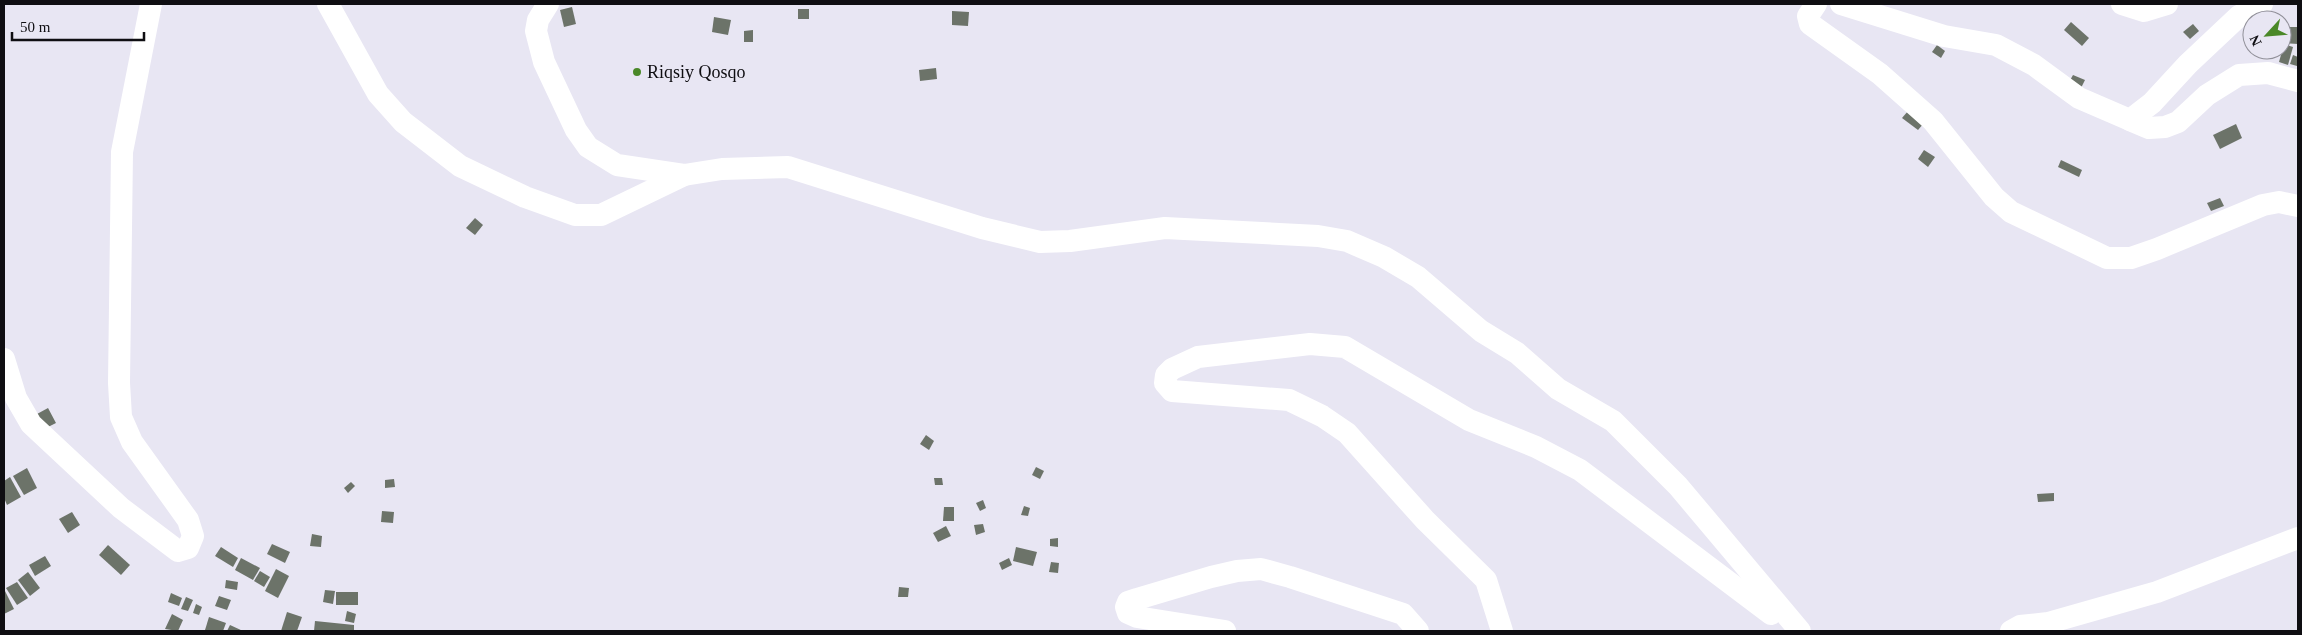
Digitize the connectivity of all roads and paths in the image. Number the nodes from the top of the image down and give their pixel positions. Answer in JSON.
{"nodes":[{"id":1,"x":151,"y":4,"type":"edge"},
{"id":2,"x":328,"y":4,"type":"edge"},
{"id":3,"x":548,"y":4,"type":"edge"},
{"id":4,"x":1816,"y":4,"type":"edge"},
{"id":5,"x":1840,"y":4,"type":"edge"},
{"id":6,"x":2122,"y":4,"type":"edge"},
{"id":7,"x":2167,"y":4,"type":"edge"},
{"id":8,"x":2262,"y":4,"type":"edge"},
{"id":9,"x":2298,"y":81,"type":"edge"},
{"id":10,"x":2130,"y":120,"type":"junction"},
{"id":11,"x":684,"y":175,"type":"junction"},
{"id":12,"x":2298,"y":206,"type":"edge"},
{"id":13,"x":4,"y":359,"type":"edge"},
{"id":14,"x":2298,"y":538,"type":"edge"},
{"id":15,"x":1225,"y":631,"type":"edge"},
{"id":16,"x":1418,"y":631,"type":"edge"},
{"id":17,"x":1502,"y":631,"type":"edge"},
{"id":18,"x":1791,"y":631,"type":"edge"},
{"id":19,"x":1800,"y":631,"type":"edge"},
{"id":20,"x":2011,"y":631,"type":"edge"}],
"edges":[{"from":1,"to":13,"type":"street"},
{"from":2,"to":11,"type":"street"},
{"from":3,"to":11,"type":"street"},
{"from":4,"to":12,"type":"street"},
{"from":5,"to":10,"type":"street"},
{"from":6,"to":7,"type":"street"},
{"from":8,"to":10,"type":"street"},
{"from":9,"to":10,"type":"street"},
{"from":11,"to":19,"type":"street"},
{"from":14,"to":20,"type":"street"},
{"from":15,"to":16,"type":"street"},
{"from":17,"to":18,"type":"street"}]}
